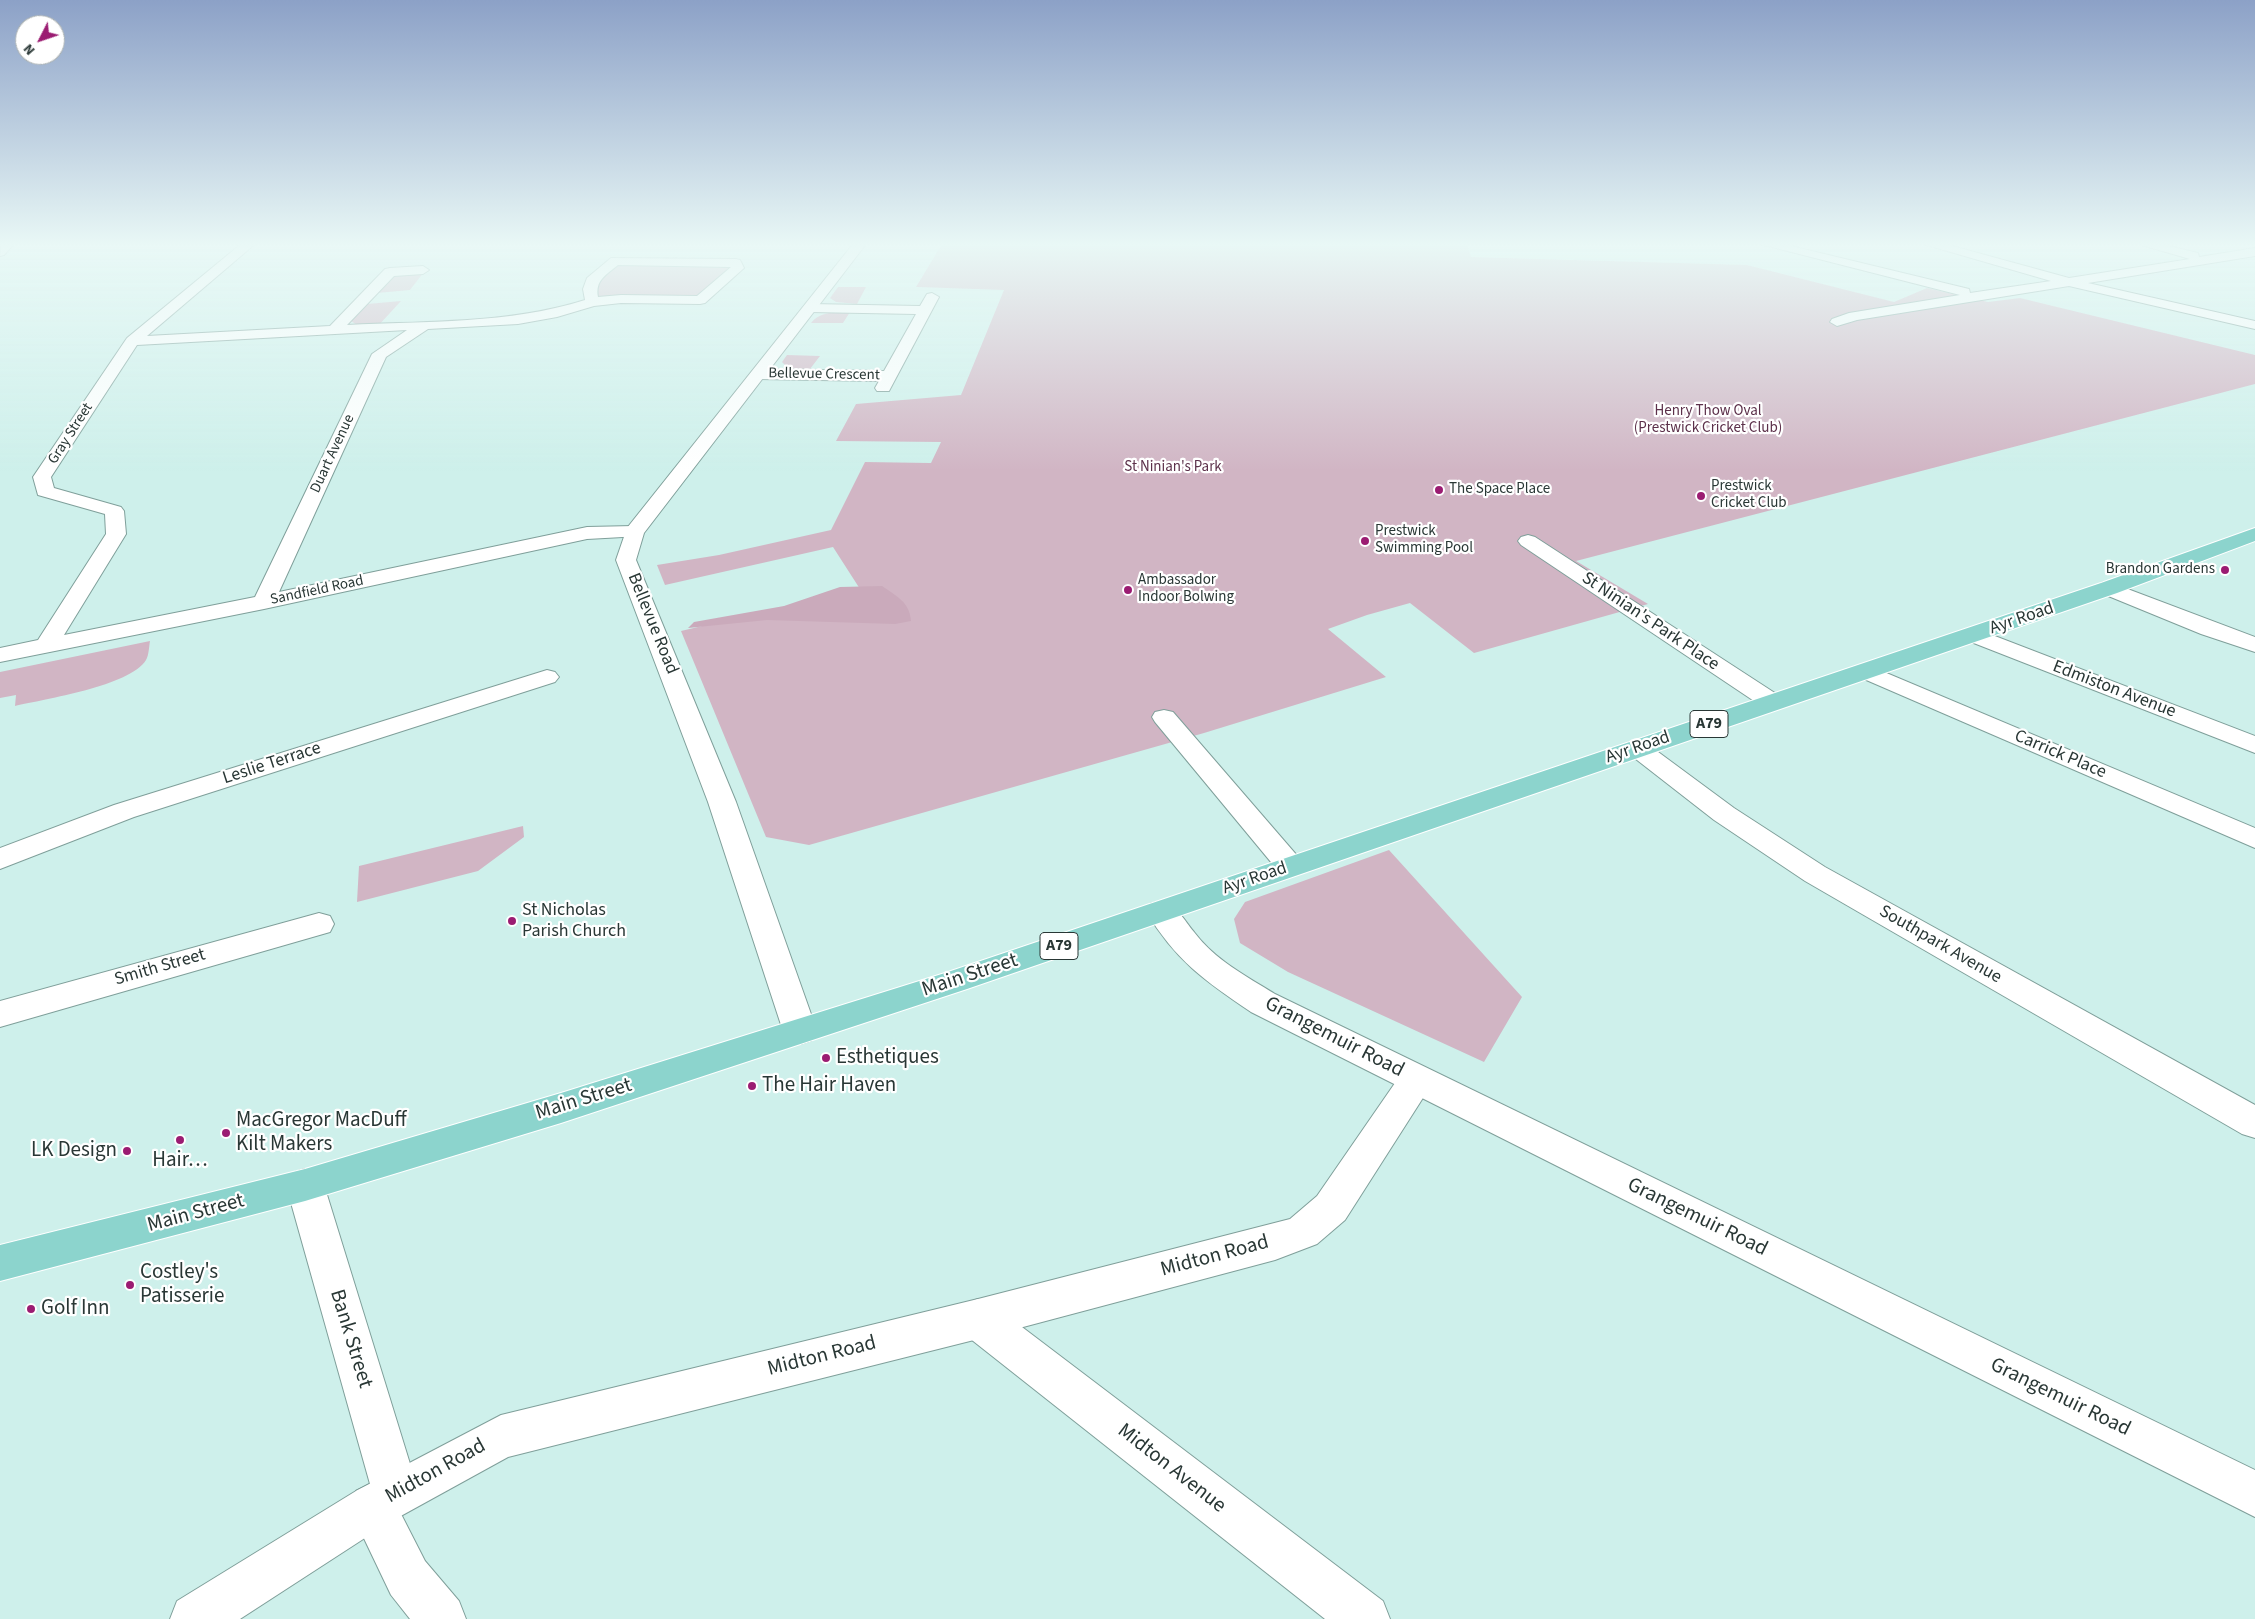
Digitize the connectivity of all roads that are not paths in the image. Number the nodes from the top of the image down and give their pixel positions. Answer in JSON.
{"nodes":[{"id":1,"x":158,"y":320,"type":"edge"},
{"id":2,"x":343,"y":320,"type":"edge"},
{"id":3,"x":521,"y":320,"type":"edge"},
{"id":4,"x":801,"y":320,"type":"edge"},
{"id":5,"x":919,"y":320,"type":"edge"},
{"id":6,"x":1844,"y":320,"type":"edge"},
{"id":7,"x":2232,"y":320,"type":"edge"},
{"id":8,"x":1837,"y":322,"type":"dead end"},
{"id":9,"x":2255,"y":325,"type":"edge"},
{"id":10,"x":424,"y":326,"type":"junction"},
{"id":11,"x":332,"y":331,"type":"junction"},
{"id":12,"x":132,"y":341,"type":"junction"},
{"id":13,"x":758,"y":374,"type":"junction"},
{"id":14,"x":634,"y":532,"type":"junction"},
{"id":15,"x":2255,"y":534,"type":"edge"},
{"id":16,"x":1528,"y":541,"type":"dead end"},
{"id":17,"x":2109,"y":588,"type":"junction"},
{"id":18,"x":264,"y":602,"type":"junction"},
{"id":19,"x":1974,"y":635,"type":"junction"},
{"id":20,"x":2255,"y":645,"type":"edge"},
{"id":21,"x":46,"y":646,"type":"junction"},
{"id":22,"x":0,"y":655,"type":"edge"},
{"id":23,"x":1865,"y":671,"type":"junction"},
{"id":24,"x":547,"y":677,"type":"dead end"},
{"id":25,"x":1772,"y":702,"type":"junction"},
{"id":26,"x":1164,"y":716,"type":"dead end"},
{"id":27,"x":2255,"y":745,"type":"edge"},
{"id":28,"x":1637,"y":748,"type":"junction"},
{"id":29,"x":2255,"y":839,"type":"edge"},
{"id":30,"x":0,"y":859,"type":"edge"},
{"id":31,"x":1290,"y":866,"type":"junction"},
{"id":32,"x":1162,"y":911,"type":"junction"},
{"id":33,"x":320,"y":924,"type":"dead end"},
{"id":34,"x":0,"y":1014,"type":"edge"},
{"id":35,"x":800,"y":1031,"type":"junction"},
{"id":36,"x":1416,"y":1080,"type":"junction"},
{"id":37,"x":2255,"y":1123,"type":"edge"},
{"id":38,"x":305,"y":1185,"type":"junction"},
{"id":39,"x":0,"y":1263,"type":"edge"},
{"id":40,"x":978,"y":1319,"type":"junction"},
{"id":41,"x":2255,"y":1494,"type":"edge"},
{"id":42,"x":384,"y":1500,"type":"junction"},
{"id":43,"x":195,"y":1619,"type":"edge"},
{"id":44,"x":441,"y":1619,"type":"edge"},
{"id":45,"x":1365,"y":1619,"type":"edge"}],
"edges":[{"from":1,"to":12,"type":"street","name":"Gray Street"},
{"from":2,"to":11,"type":"street"},
{"from":3,"to":10,"type":"street"},
{"from":4,"to":13,"type":"street","name":"Bellevue Road"},
{"from":5,"to":13,"type":"street","name":"Bellevue Crescent"},
{"from":6,"to":8,"type":"street"},
{"from":7,"to":9,"type":"street"},
{"from":10,"to":11,"type":"street"},
{"from":10,"to":18,"type":"street","name":"Duart Avenue"},
{"from":11,"to":12,"type":"street"},
{"from":12,"to":21,"type":"street","name":"Gray Street"},
{"from":13,"to":14,"type":"street","name":"Bellevue Road"},
{"from":14,"to":18,"type":"street","name":"Sandfield Road"},
{"from":14,"to":35,"type":"street","name":"Bellevue Road"},
{"from":15,"to":17,"type":"main road","name":"Ayr Road","number":"A79"},
{"from":16,"to":25,"type":"street","name":"St Ninian's Park Place"},
{"from":17,"to":19,"type":"main road","name":"Ayr Road","number":"A79"},
{"from":17,"to":20,"type":"street"},
{"from":18,"to":21,"type":"street","name":"Sandfield Road"},
{"from":19,"to":23,"type":"main road","name":"Ayr Road","number":"A79"},
{"from":19,"to":27,"type":"street","name":"Edmiston Avenue"},
{"from":21,"to":22,"type":"street","name":"Sandfield Road"},
{"from":23,"to":25,"type":"main road","name":"Ayr Road","number":"A79"},
{"from":23,"to":29,"type":"street","name":"Carrick Place"},
{"from":24,"to":30,"type":"street","name":"Leslie Terrace"},
{"from":25,"to":28,"type":"main road","name":"Ayr Road","number":"A79"},
{"from":26,"to":31,"type":"street"},
{"from":28,"to":31,"type":"main road","name":"Ayr Road","number":"A79"},
{"from":28,"to":37,"type":"street","name":"Southpark Avenue"},
{"from":31,"to":32,"type":"main road","name":"Ayr Road","number":"A79"},
{"from":32,"to":35,"type":"main road","name":"Main Street","number":"A79"},
{"from":32,"to":36,"type":"street","name":"Grangemuir Road"},
{"from":33,"to":34,"type":"street","name":"Smith Street"},
{"from":35,"to":38,"type":"main road","name":"Main Street","number":"A79"},
{"from":36,"to":40,"type":"street","name":"Midton Road"},
{"from":36,"to":41,"type":"street","name":"Grangemuir Road"},
{"from":38,"to":39,"type":"main road","name":"Main Street","number":"A79"},
{"from":38,"to":42,"type":"street","name":"Bank Street"},
{"from":40,"to":42,"type":"street","name":"Midton Road"},
{"from":40,"to":45,"type":"street","name":"Midton Avenue"},
{"from":42,"to":43,"type":"street","name":"Midton Road"},
{"from":42,"to":44,"type":"street","name":"Bank Street"}]}
